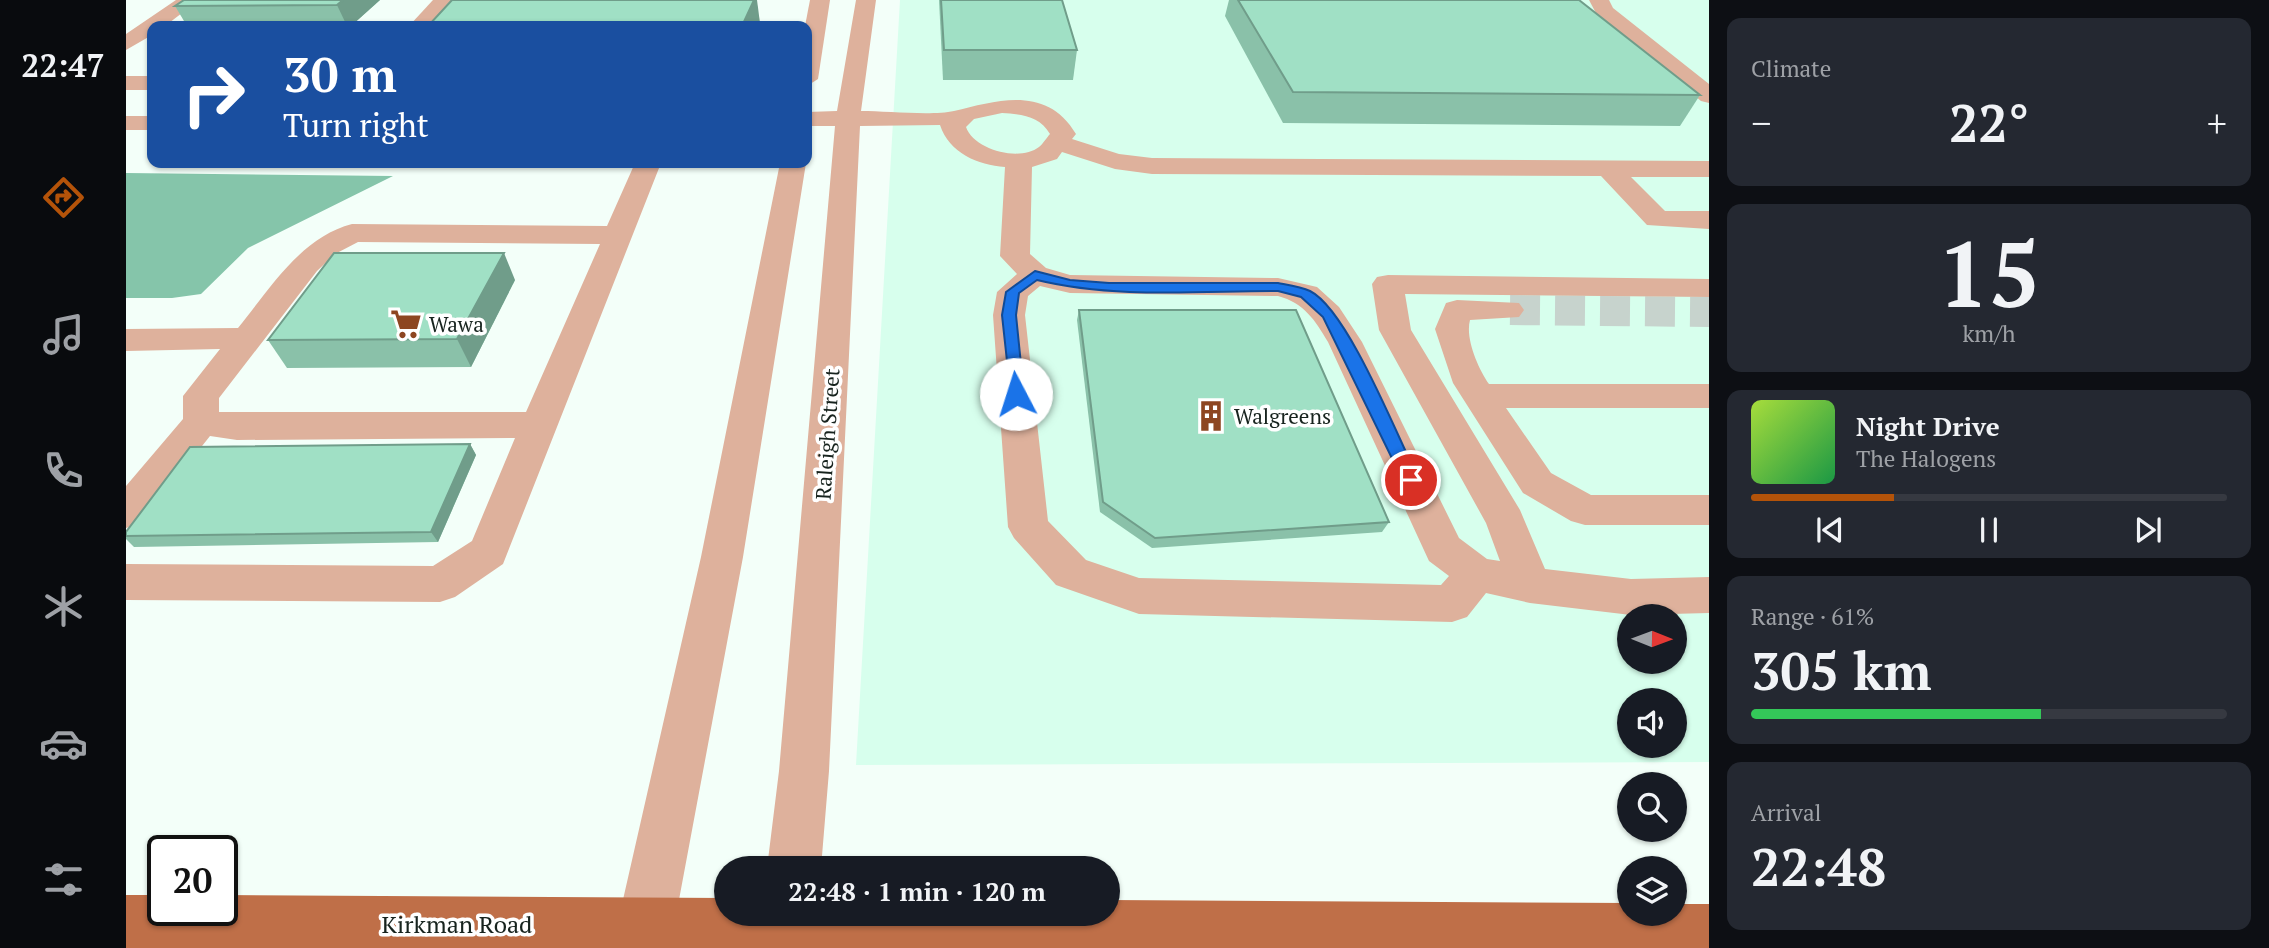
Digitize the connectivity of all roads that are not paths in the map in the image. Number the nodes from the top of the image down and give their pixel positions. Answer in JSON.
{"nodes":[{"id":1,"x":189,"y":0,"type":"edge"},
{"id":2,"x":444,"y":0,"type":"edge"},
{"id":3,"x":820,"y":0,"type":"edge"},
{"id":4,"x":866,"y":0,"type":"edge"},
{"id":5,"x":1599,"y":0,"type":"edge"},
{"id":6,"x":160,"y":21,"type":"edge"},
{"id":7,"x":424,"y":21,"type":"edge"},
{"id":8,"x":147,"y":30,"type":"edge"},
{"id":9,"x":126,"y":45,"type":"edge"},
{"id":10,"x":147,"y":46,"type":"edge"},
{"id":11,"x":812,"y":49,"type":"edge"},
{"id":12,"x":126,"y":83,"type":"edge"},
{"id":13,"x":147,"y":83,"type":"edge"},
{"id":14,"x":1709,"y":96,"type":"edge"},
{"id":15,"x":812,"y":121,"type":"edge"},
{"id":16,"x":126,"y":123,"type":"edge"},
{"id":17,"x":147,"y":123,"type":"edge"},
{"id":18,"x":950,"y":135,"type":"junction"},
{"id":19,"x":855,"y":136,"type":"junction"},
{"id":20,"x":1060,"y":143,"type":"junction"},
{"id":21,"x":1019,"y":159,"type":"junction"},
{"id":22,"x":646,"y":168,"type":"edge"},
{"id":23,"x":784,"y":168,"type":"edge"},
{"id":24,"x":1608,"y":168,"type":"junction"},
{"id":25,"x":1709,"y":169,"type":"edge"},
{"id":26,"x":1709,"y":220,"type":"edge"},
{"id":27,"x":618,"y":235,"type":"junction"},
{"id":28,"x":1035,"y":275,"type":"junction"},
{"id":29,"x":1709,"y":288,"type":"edge"},
{"id":30,"x":1510,"y":310,"type":"tunnel mouth"},
{"id":31,"x":247,"y":338,"type":"junction"},
{"id":32,"x":126,"y":340,"type":"edge"},
{"id":33,"x":1479,"y":396,"type":"junction"},
{"id":34,"x":1709,"y":396,"type":"edge"},
{"id":35,"x":201,"y":422,"type":"junction"},
{"id":36,"x":539,"y":425,"type":"junction"},
{"id":37,"x":1547,"y":488,"type":"junction"},
{"id":38,"x":1709,"y":510,"type":"edge"},
{"id":39,"x":126,"y":513,"type":"edge"},
{"id":40,"x":1506,"y":521,"type":"junction"},
{"id":41,"x":1476,"y":574,"type":"junction"},
{"id":42,"x":126,"y":582,"type":"edge"},
{"id":43,"x":1530,"y":584,"type":"junction"},
{"id":44,"x":1709,"y":595,"type":"edge"},
{"id":45,"x":795,"y":856,"type":"edge"},
{"id":46,"x":126,"y":923,"type":"edge"},
{"id":47,"x":787,"y":929,"type":"edge"},
{"id":48,"x":1709,"y":932,"type":"edge"},
{"id":49,"x":644,"y":937,"type":"edge"}],
"edges":[{"from":1,"to":6,"type":"street"},
{"from":2,"to":7,"type":"street"},
{"from":3,"to":11,"type":"street"},
{"from":4,"to":19,"type":"street","name":"Raleigh Street"},
{"from":5,"to":14,"type":"street"},
{"from":8,"to":9,"type":"street"},
{"from":9,"to":10,"type":"street"},
{"from":12,"to":13,"type":"street"},
{"from":15,"to":19,"type":"street"},
{"from":16,"to":17,"type":"street"},
{"from":18,"to":19,"type":"street"},
{"from":18,"to":20,"type":"street"},
{"from":18,"to":21,"type":"street"},
{"from":19,"to":45,"type":"street","name":"Raleigh Street"},
{"from":20,"to":21,"type":"street"},
{"from":20,"to":24,"type":"street"},
{"from":21,"to":28,"type":"street"},
{"from":22,"to":27,"type":"street"},
{"from":23,"to":49,"type":"street"},
{"from":24,"to":25,"type":"street"},
{"from":24,"to":26,"type":"street"},
{"from":27,"to":31,"type":"street"},
{"from":27,"to":36,"type":"street"},
{"from":28,"to":41,"type":"street"},
{"from":28,"to":41,"type":"street"},
{"from":29,"to":40,"type":"street"},
{"from":30,"to":33,"type":"street"},
{"from":31,"to":32,"type":"street"},
{"from":31,"to":35,"type":"street"},
{"from":33,"to":34,"type":"street"},
{"from":33,"to":37,"type":"street"},
{"from":35,"to":36,"type":"street"},
{"from":35,"to":39,"type":"street"},
{"from":36,"to":42,"type":"street"},
{"from":37,"to":38,"type":"street"},
{"from":37,"to":40,"type":"street"},
{"from":40,"to":43,"type":"street"},
{"from":41,"to":43,"type":"street"},
{"from":43,"to":44,"type":"street"},
{"from":46,"to":49,"type":"main road","name":"Kirkman Road"},
{"from":47,"to":48,"type":"main road","name":"Kirkman Road"},
{"from":47,"to":49,"type":"main road","name":"Kirkman Road"}]}
